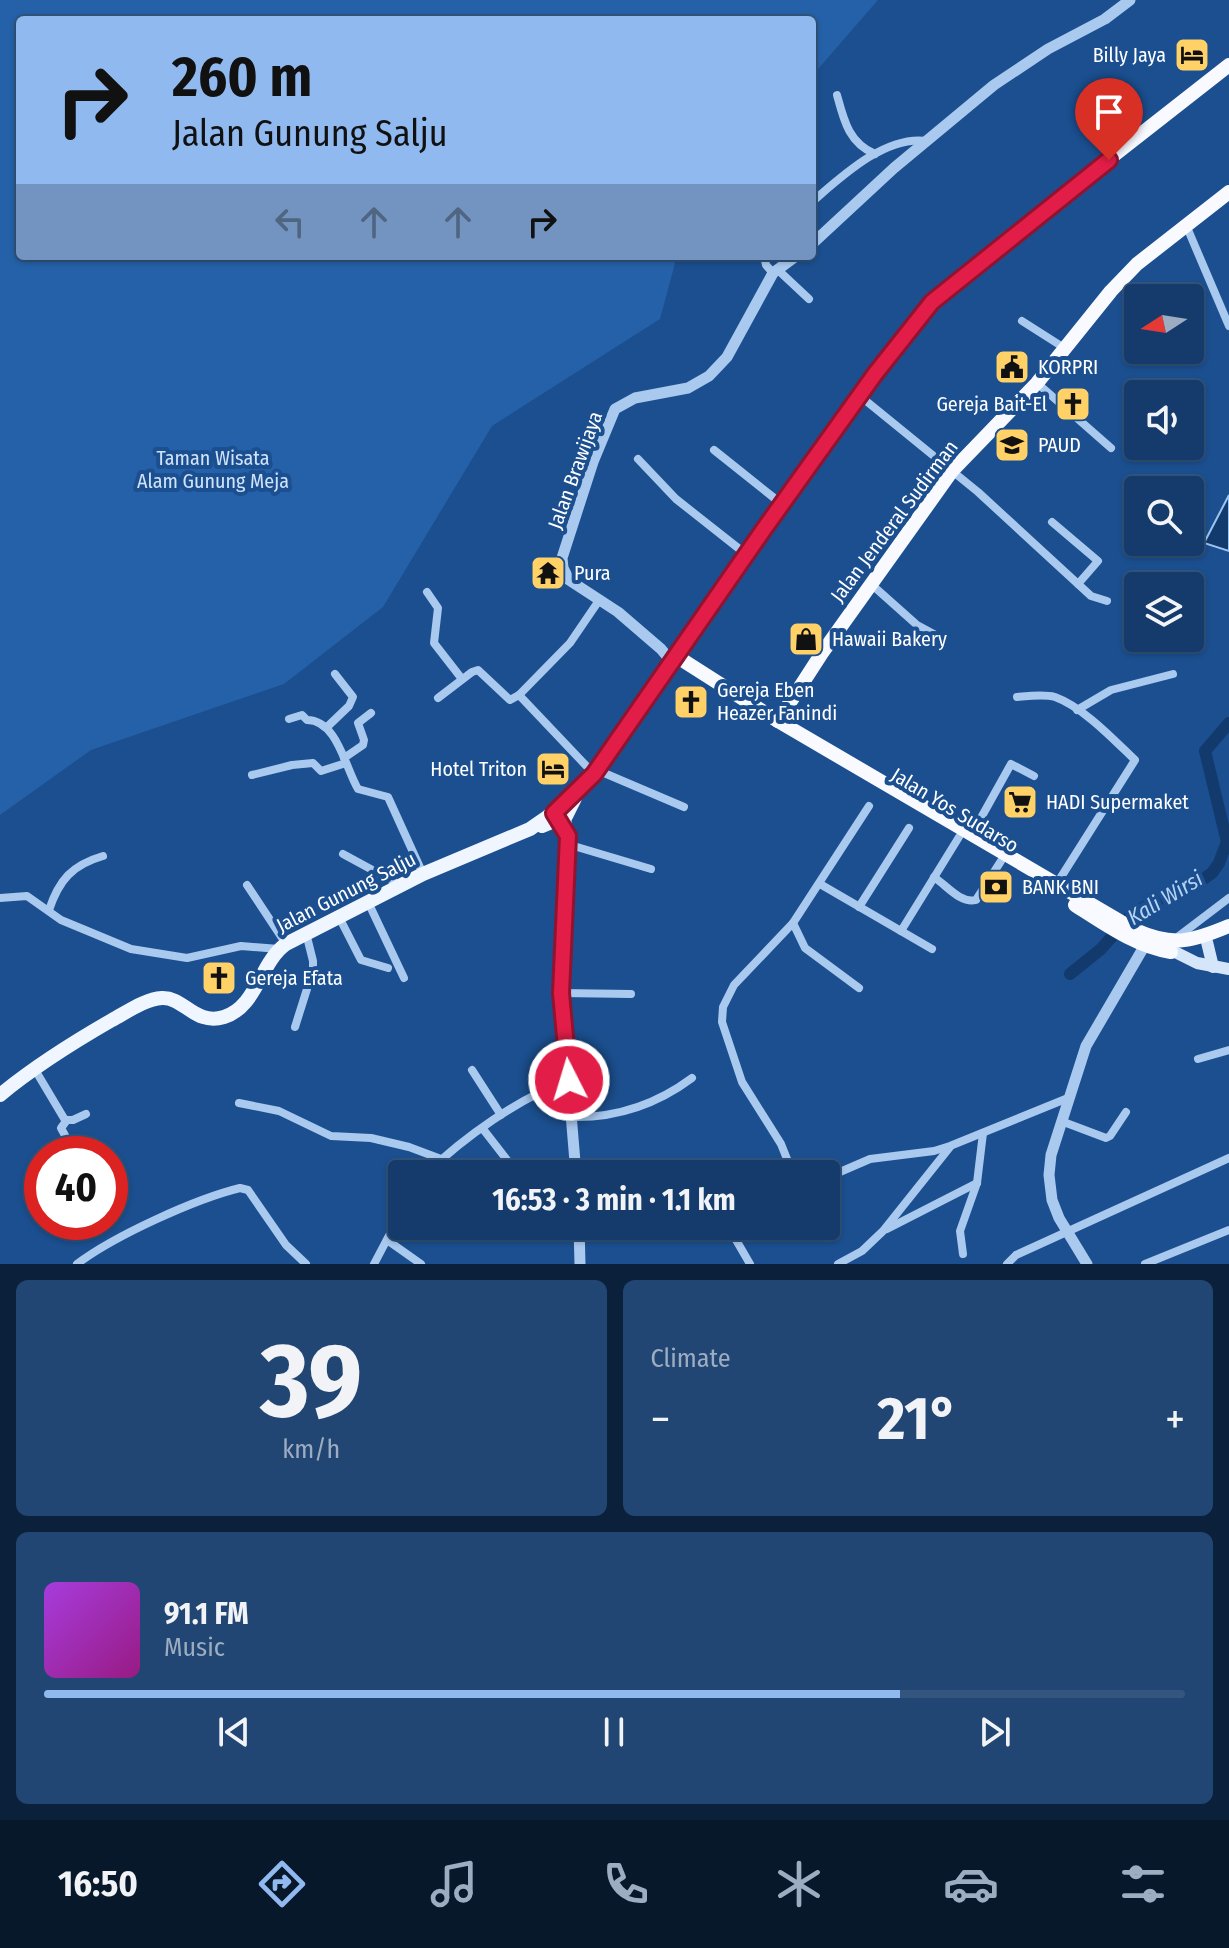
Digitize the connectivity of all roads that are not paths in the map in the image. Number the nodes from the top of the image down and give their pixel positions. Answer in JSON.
{"nodes":[{"id":1,"x":1130,"y":0,"type":"edge"},
{"id":2,"x":1229,"y":65,"type":"edge"},
{"id":3,"x":837,"y":95,"type":"dead end"},
{"id":4,"x":928,"y":141,"type":"junction"},
{"id":5,"x":875,"y":154,"type":"junction"},
{"id":6,"x":1228,"y":194,"type":"edge"},
{"id":7,"x":816,"y":199,"type":"edge"},
{"id":8,"x":1186,"y":225,"type":"junction"},
{"id":9,"x":816,"y":241,"type":"edge"},
{"id":10,"x":767,"y":260,"type":"edge"},
{"id":11,"x":790,"y":260,"type":"edge"},
{"id":12,"x":775,"y":271,"type":"junction"},
{"id":13,"x":809,"y":299,"type":"dead end"},
{"id":14,"x":1228,"y":319,"type":"edge"},
{"id":15,"x":1022,"y":321,"type":"dead end"},
{"id":16,"x":1066,"y":349,"type":"junction"},
{"id":17,"x":1037,"y":383,"type":"junction"},
{"id":18,"x":860,"y":396,"type":"junction"},
{"id":19,"x":1111,"y":448,"type":"dead end"},
{"id":20,"x":714,"y":450,"type":"dead end"},
{"id":21,"x":638,"y":459,"type":"dead end"},
{"id":22,"x":952,"y":471,"type":"junction"},
{"id":23,"x":783,"y":505,"type":"junction"},
{"id":24,"x":1052,"y":522,"type":"dead end"},
{"id":25,"x":747,"y":555,"type":"junction"},
{"id":26,"x":871,"y":584,"type":"junction"},
{"id":27,"x":1078,"y":584,"type":"junction"},
{"id":28,"x":427,"y":592,"type":"dead end"},
{"id":29,"x":600,"y":599,"type":"junction"},
{"id":30,"x":1107,"y":601,"type":"dead end"},
{"id":31,"x":943,"y":639,"type":"dead end"},
{"id":32,"x":673,"y":658,"type":"junction"},
{"id":33,"x":335,"y":674,"type":"dead end"},
{"id":34,"x":1173,"y":674,"type":"dead end"},
{"id":35,"x":462,"y":679,"type":"junction"},
{"id":36,"x":519,"y":695,"type":"junction"},
{"id":37,"x":1017,"y":697,"type":"dead end"},
{"id":38,"x":438,"y":698,"type":"dead end"},
{"id":39,"x":1077,"y":710,"type":"junction"},
{"id":40,"x":371,"y":713,"type":"dead end"},
{"id":41,"x":289,"y":719,"type":"dead end"},
{"id":42,"x":778,"y":721,"type":"junction"},
{"id":43,"x":327,"y":727,"type":"junction"},
{"id":44,"x":345,"y":760,"type":"junction"},
{"id":45,"x":596,"y":772,"type":"junction"},
{"id":46,"x":252,"y":775,"type":"dead end"},
{"id":47,"x":1034,"y":776,"type":"dead end"},
{"id":48,"x":907,"y":800,"type":"junction"},
{"id":49,"x":869,"y":806,"type":"dead end"},
{"id":50,"x":684,"y":807,"type":"dead end"},
{"id":51,"x":561,"y":814,"type":"junction"},
{"id":52,"x":909,"y":828,"type":"dead end"},
{"id":53,"x":966,"y":836,"type":"junction"},
{"id":54,"x":567,"y":840,"type":"junction"},
{"id":55,"x":343,"y":854,"type":"dead end"},
{"id":56,"x":103,"y":856,"type":"dead end"},
{"id":57,"x":1001,"y":861,"type":"junction"},
{"id":58,"x":651,"y":869,"type":"dead end"},
{"id":59,"x":423,"y":874,"type":"junction"},
{"id":60,"x":934,"y":877,"type":"junction"},
{"id":61,"x":820,"y":884,"type":"junction"},
{"id":62,"x":247,"y":885,"type":"dead end"},
{"id":63,"x":401,"y":885,"type":"junction"},
{"id":64,"x":1056,"y":885,"type":"junction"},
{"id":65,"x":0,"y":898,"type":"edge"},
{"id":66,"x":1229,"y":898,"type":"edge"},
{"id":67,"x":368,"y":902,"type":"junction"},
{"id":68,"x":859,"y":907,"type":"junction"},
{"id":69,"x":49,"y":910,"type":"junction"},
{"id":70,"x":339,"y":917,"type":"junction"},
{"id":71,"x":1112,"y":921,"type":"junction"},
{"id":72,"x":793,"y":923,"type":"junction"},
{"id":73,"x":1229,"y":926,"type":"edge"},
{"id":74,"x":901,"y":931,"type":"junction"},
{"id":75,"x":306,"y":933,"type":"junction"},
{"id":76,"x":1132,"y":934,"type":"junction"},
{"id":77,"x":1229,"y":934,"type":"edge"},
{"id":78,"x":1207,"y":942,"type":"junction"},
{"id":79,"x":1145,"y":945,"type":"junction"},
{"id":80,"x":282,"y":946,"type":"junction"},
{"id":81,"x":1173,"y":947,"type":"junction"},
{"id":82,"x":932,"y":949,"type":"dead end"},
{"id":83,"x":1213,"y":967,"type":"junction"},
{"id":84,"x":388,"y":968,"type":"dead end"},
{"id":85,"x":1229,"y":969,"type":"edge"},
{"id":86,"x":404,"y":978,"type":"dead end"},
{"id":87,"x":859,"y":988,"type":"dead end"},
{"id":88,"x":561,"y":993,"type":"junction"},
{"id":89,"x":631,"y":994,"type":"dead end"},
{"id":90,"x":295,"y":1027,"type":"dead end"},
{"id":91,"x":1229,"y":1050,"type":"edge"},
{"id":92,"x":1198,"y":1059,"type":"dead end"},
{"id":93,"x":34,"y":1068,"type":"junction"},
{"id":94,"x":472,"y":1070,"type":"dead end"},
{"id":95,"x":692,"y":1078,"type":"dead end"},
{"id":96,"x":569,"y":1080,"type":"junction"},
{"id":97,"x":0,"y":1095,"type":"edge"},
{"id":98,"x":1068,"y":1098,"type":"junction"},
{"id":99,"x":239,"y":1103,"type":"dead end"},
{"id":100,"x":1126,"y":1112,"type":"dead end"},
{"id":101,"x":86,"y":1114,"type":"dead end"},
{"id":102,"x":501,"y":1115,"type":"junction"},
{"id":103,"x":572,"y":1117,"type":"junction"},
{"id":104,"x":67,"y":1120,"type":"junction"},
{"id":105,"x":1061,"y":1121,"type":"junction"},
{"id":106,"x":483,"y":1129,"type":"junction"},
{"id":107,"x":983,"y":1133,"type":"junction"},
{"id":108,"x":65,"y":1136,"type":"edge"},
{"id":109,"x":950,"y":1146,"type":"junction"},
{"id":110,"x":1229,"y":1158,"type":"edge"},
{"id":111,"x":441,"y":1159,"type":"joint"},
{"id":112,"x":507,"y":1160,"type":"edge"},
{"id":113,"x":575,"y":1160,"type":"edge"},
{"id":114,"x":787,"y":1160,"type":"edge"},
{"id":115,"x":840,"y":1172,"type":"edge"},
{"id":116,"x":977,"y":1183,"type":"junction"},
{"id":117,"x":1229,"y":1230,"type":"edge"},
{"id":118,"x":883,"y":1231,"type":"junction"},
{"id":119,"x":1067,"y":1232,"type":"junction"},
{"id":120,"x":387,"y":1240,"type":"joint"},
{"id":121,"x":579,"y":1240,"type":"edge"},
{"id":122,"x":736,"y":1240,"type":"edge"},
{"id":123,"x":963,"y":1254,"type":"dead end"},
{"id":124,"x":77,"y":1264,"type":"edge"},
{"id":125,"x":306,"y":1264,"type":"edge"},
{"id":126,"x":374,"y":1264,"type":"edge"},
{"id":127,"x":421,"y":1264,"type":"edge"},
{"id":128,"x":580,"y":1264,"type":"edge"},
{"id":129,"x":750,"y":1264,"type":"edge"},
{"id":130,"x":838,"y":1264,"type":"edge"},
{"id":131,"x":1007,"y":1264,"type":"edge"},
{"id":132,"x":1087,"y":1264,"type":"edge"},
{"id":133,"x":1145,"y":1264,"type":"edge"}],
"edges":[{"from":1,"to":4,"type":"street"},
{"from":2,"to":18,"type":"highway"},
{"from":3,"to":5,"type":"street"},
{"from":4,"to":5,"type":"street"},
{"from":4,"to":9,"type":"street"},
{"from":5,"to":7,"type":"street"},
{"from":6,"to":8,"type":"highway","name":"Jalan Jenderal Sudirman"},
{"from":8,"to":14,"type":"street"},
{"from":8,"to":16,"type":"highway","name":"Jalan Jenderal Sudirman"},
{"from":10,"to":12,"type":"street"},
{"from":11,"to":12,"type":"street","name":"Jalan Brawijaya"},
{"from":12,"to":13,"type":"street"},
{"from":12,"to":29,"type":"street","name":"Jalan Brawijaya"},
{"from":15,"to":16,"type":"street"},
{"from":16,"to":17,"type":"highway","name":"Jalan Jenderal Sudirman"},
{"from":17,"to":19,"type":"street"},
{"from":17,"to":22,"type":"highway","name":"Jalan Jenderal Sudirman"},
{"from":18,"to":22,"type":"street"},
{"from":18,"to":23,"type":"highway"},
{"from":20,"to":23,"type":"street"},
{"from":21,"to":25,"type":"street"},
{"from":22,"to":26,"type":"highway","name":"Jalan Jenderal Sudirman"},
{"from":22,"to":27,"type":"street"},
{"from":23,"to":25,"type":"highway"},
{"from":24,"to":27,"type":"street"},
{"from":25,"to":32,"type":"highway"},
{"from":26,"to":31,"type":"street"},
{"from":26,"to":42,"type":"highway","name":"Jalan Jenderal Sudirman"},
{"from":27,"to":30,"type":"street"},
{"from":28,"to":35,"type":"street"},
{"from":29,"to":32,"type":"street","name":"Jalan Brawijaya"},
{"from":29,"to":36,"type":"street"},
{"from":32,"to":42,"type":"highway","name":"Jalan Yos Sudarso"},
{"from":32,"to":45,"type":"main road"},
{"from":32,"to":48,"type":"highway","name":"Jalan Yos Sudarso"},
{"from":33,"to":43,"type":"street"},
{"from":34,"to":39,"type":"street"},
{"from":35,"to":36,"type":"street"},
{"from":35,"to":38,"type":"street"},
{"from":36,"to":45,"type":"street"},
{"from":37,"to":39,"type":"street"},
{"from":39,"to":64,"type":"street"},
{"from":40,"to":44,"type":"street"},
{"from":41,"to":43,"type":"street"},
{"from":42,"to":48,"type":"highway","name":"Jalan Yos Sudarso"},
{"from":43,"to":44,"type":"street"},
{"from":44,"to":46,"type":"street"},
{"from":44,"to":59,"type":"street"},
{"from":45,"to":50,"type":"street"},
{"from":45,"to":51,"type":"main road"},
{"from":47,"to":53,"type":"street"},
{"from":48,"to":53,"type":"highway","name":"Jalan Yos Sudarso"},
{"from":49,"to":61,"type":"street"},
{"from":51,"to":54,"type":"street"},
{"from":51,"to":59,"type":"main road","name":"Jalan Gunung Salju"},
{"from":52,"to":68,"type":"street"},
{"from":53,"to":57,"type":"highway","name":"Jalan Yos Sudarso"},
{"from":53,"to":60,"type":"street"},
{"from":53,"to":64,"type":"highway","name":"Jalan Yos Sudarso"},
{"from":54,"to":58,"type":"street"},
{"from":54,"to":88,"type":"street"},
{"from":55,"to":63,"type":"street"},
{"from":56,"to":69,"type":"street"},
{"from":57,"to":60,"type":"street"},
{"from":57,"to":71,"type":"highway","name":"Jalan Yos Sudarso"},
{"from":59,"to":63,"type":"main road","name":"Jalan Gunung Salju"},
{"from":60,"to":74,"type":"street"},
{"from":61,"to":68,"type":"street"},
{"from":61,"to":72,"type":"street"},
{"from":62,"to":80,"type":"street"},
{"from":63,"to":67,"type":"main road","name":"Jalan Gunung Salju"},
{"from":64,"to":71,"type":"highway","name":"Jalan Yos Sudarso"},
{"from":65,"to":69,"type":"street"},
{"from":66,"to":81,"type":"street"},
{"from":67,"to":70,"type":"main road","name":"Jalan Gunung Salju"},
{"from":67,"to":86,"type":"street"},
{"from":68,"to":74,"type":"street"},
{"from":69,"to":80,"type":"street"},
{"from":70,"to":75,"type":"main road","name":"Jalan Gunung Salju"},
{"from":70,"to":84,"type":"street"},
{"from":71,"to":76,"type":"highway","name":"Jalan Yos Sudarso"},
{"from":72,"to":87,"type":"street"},
{"from":72,"to":114,"type":"street"},
{"from":73,"to":81,"type":"highway","name":"Jalan Yos Sudarso"},
{"from":74,"to":82,"type":"street"},
{"from":75,"to":80,"type":"main road","name":"Jalan Gunung Salju"},
{"from":75,"to":90,"type":"street"},
{"from":76,"to":79,"type":"highway","name":"Jalan Yos Sudarso"},
{"from":76,"to":81,"type":"highway","name":"Jalan Yos Sudarso"},
{"from":77,"to":78,"type":"highway"},
{"from":78,"to":81,"type":"highway"},
{"from":78,"to":83,"type":"main road"},
{"from":79,"to":81,"type":"highway","name":"Jalan Yos Sudarso"},
{"from":79,"to":98,"type":"street"},
{"from":80,"to":93,"type":"main road","name":"Jalan Gunung Salju"},
{"from":81,"to":83,"type":"main road"},
{"from":83,"to":85,"type":"main road"},
{"from":88,"to":89,"type":"street"},
{"from":88,"to":96,"type":"street"},
{"from":91,"to":92,"type":"street"},
{"from":93,"to":97,"type":"main road","name":"Jalan Gunung Salju"},
{"from":93,"to":104,"type":"street"},
{"from":94,"to":102,"type":"street"},
{"from":95,"to":103,"type":"street"},
{"from":96,"to":102,"type":"street"},
{"from":96,"to":103,"type":"street"},
{"from":98,"to":105,"type":"street"},
{"from":98,"to":107,"type":"street"},
{"from":99,"to":111,"type":"street"},
{"from":100,"to":105,"type":"street"},
{"from":101,"to":104,"type":"street"},
{"from":102,"to":106,"type":"street"},
{"from":103,"to":113,"type":"street"},
{"from":104,"to":108,"type":"street"},
{"from":105,"to":119,"type":"street"},
{"from":106,"to":111,"type":"street"},
{"from":106,"to":112,"type":"street"},
{"from":107,"to":109,"type":"street"},
{"from":107,"to":116,"type":"street"},
{"from":109,"to":115,"type":"street"},
{"from":109,"to":118,"type":"street"},
{"from":110,"to":119,"type":"street"},
{"from":116,"to":118,"type":"street"},
{"from":116,"to":123,"type":"street"},
{"from":117,"to":133,"type":"street"},
{"from":118,"to":130,"type":"street"},
{"from":119,"to":131,"type":"street"},
{"from":119,"to":132,"type":"street"},
{"from":120,"to":126,"type":"street"},
{"from":120,"to":127,"type":"street"},
{"from":121,"to":128,"type":"street"},
{"from":122,"to":129,"type":"street"},
{"from":124,"to":125,"type":"street"}]}
